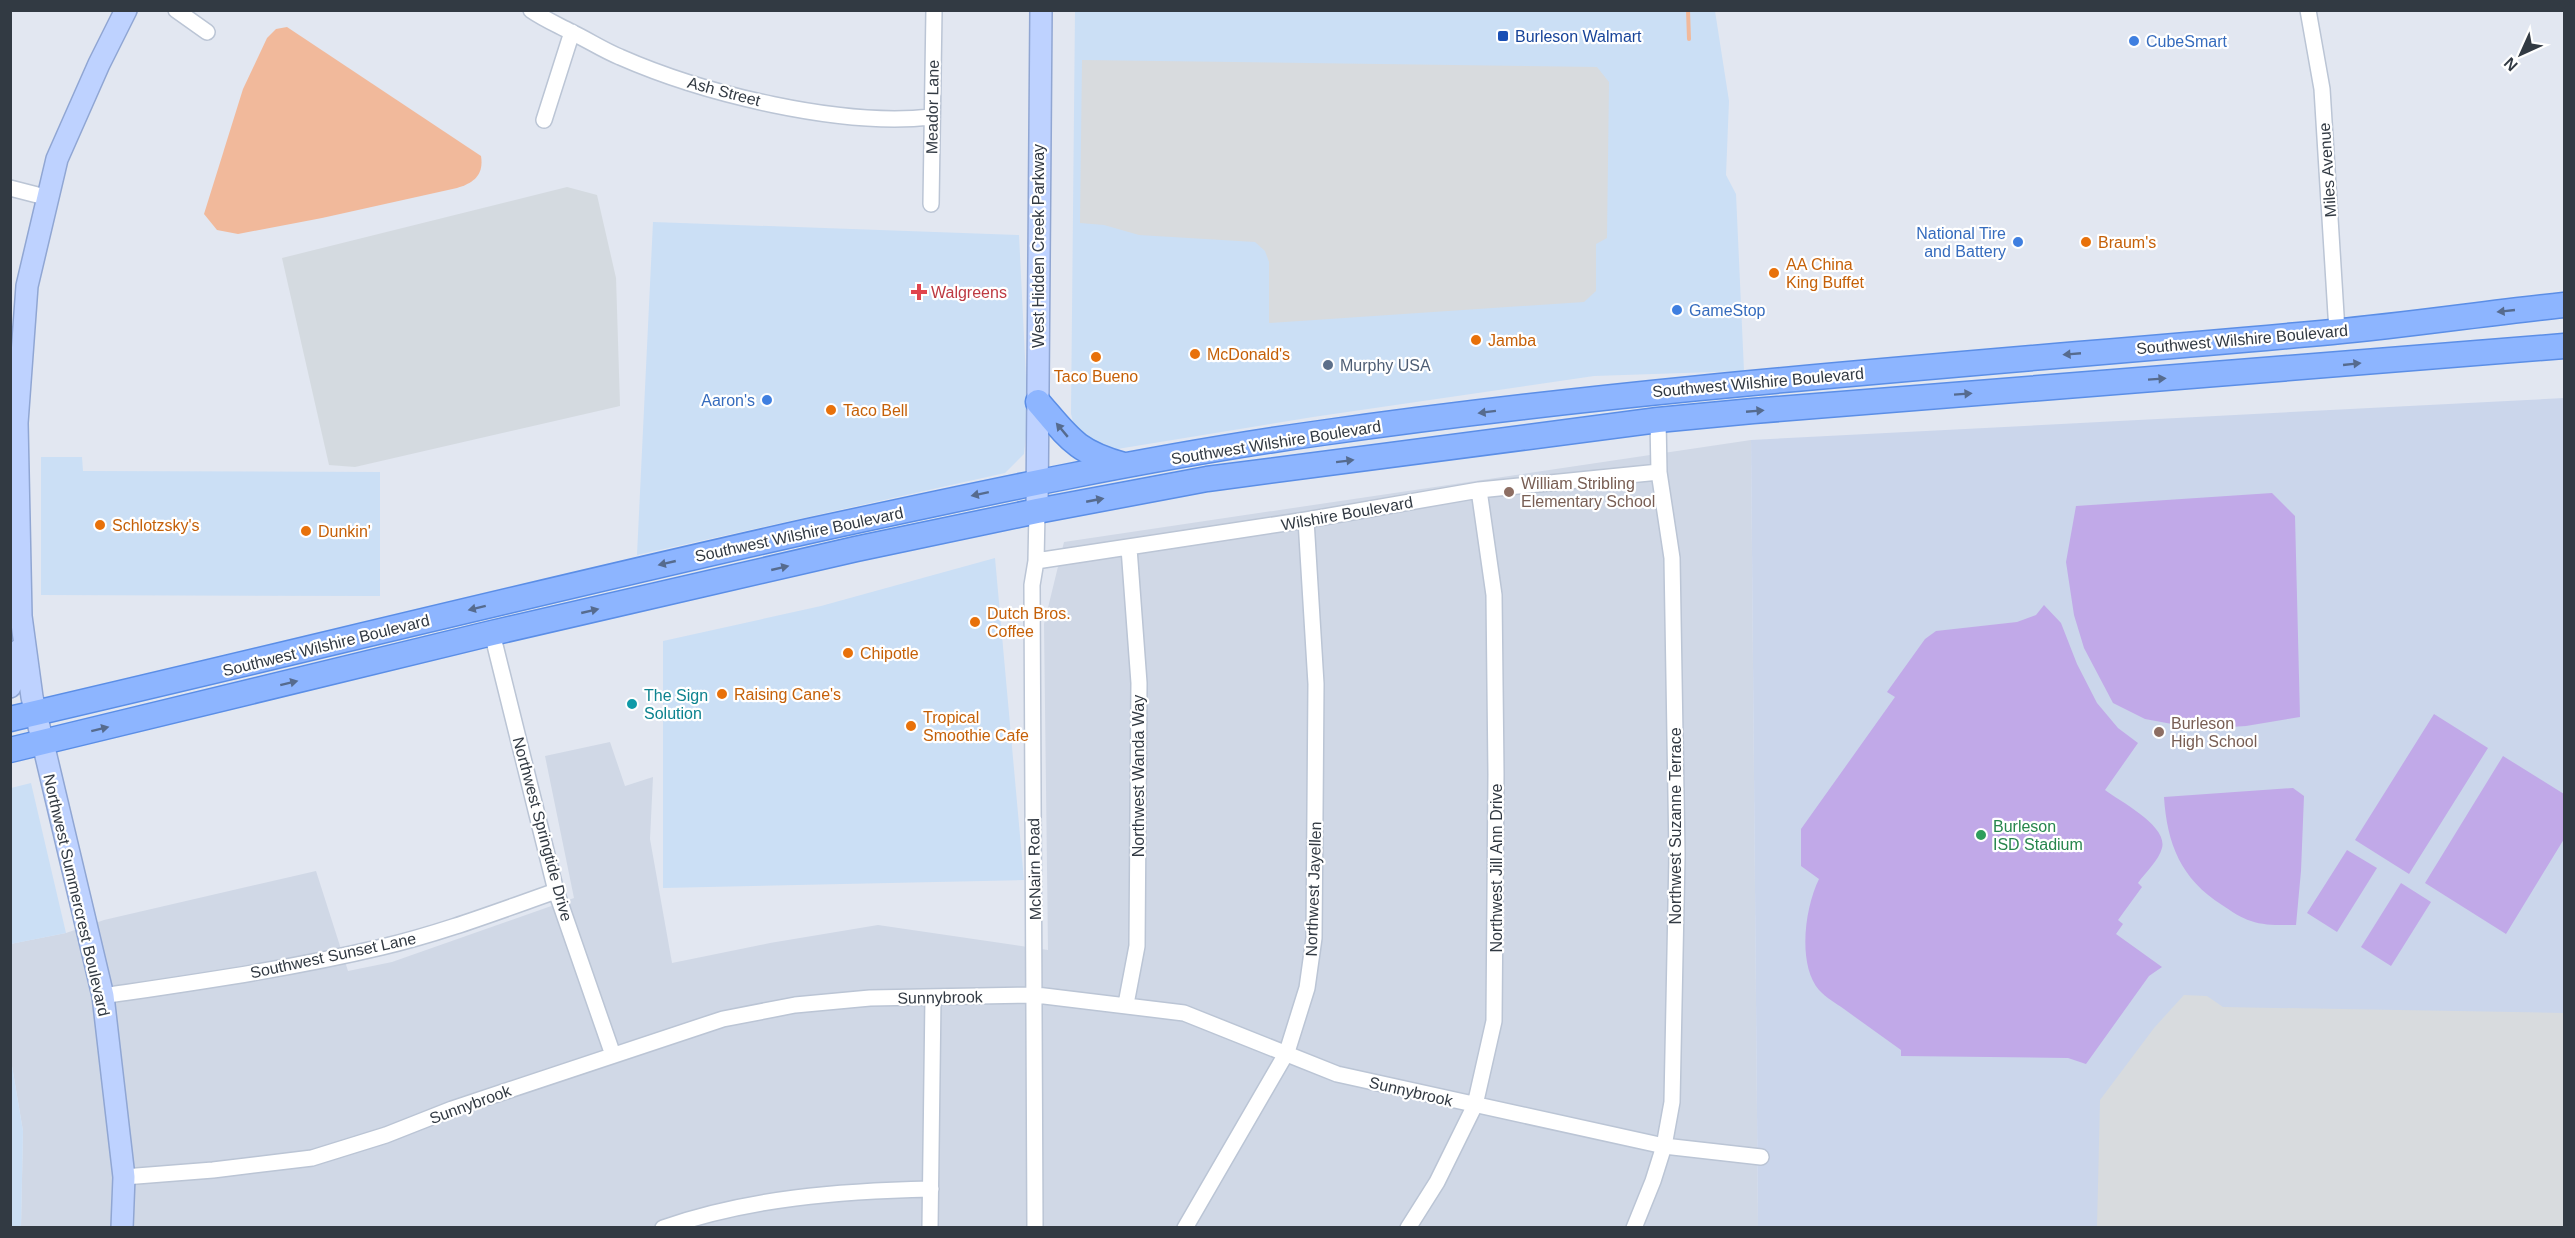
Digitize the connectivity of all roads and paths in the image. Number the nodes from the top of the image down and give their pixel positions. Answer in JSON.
{"nodes":[{"id":1,"x":126,"y":10,"type":"edge"},
{"id":2,"x":176,"y":10,"type":"edge"},
{"id":3,"x":531,"y":10,"type":"edge"},
{"id":4,"x":933,"y":10,"type":"edge"},
{"id":5,"x":1041,"y":10,"type":"edge"},
{"id":6,"x":2308,"y":10,"type":"edge"},
{"id":7,"x":207,"y":32,"type":"dead end"},
{"id":8,"x":572,"y":32,"type":"junction"},
{"id":9,"x":932,"y":117,"type":"junction"},
{"id":10,"x":544,"y":120,"type":"dead end"},
{"id":11,"x":10,"y":188,"type":"edge"},
{"id":12,"x":49,"y":198,"type":"junction"},
{"id":13,"x":932,"y":204,"type":"dead end"},
{"id":14,"x":2565,"y":305,"type":"edge"},
{"id":15,"x":2337,"y":332,"type":"junction"},
{"id":16,"x":2565,"y":346,"type":"edge"},
{"id":17,"x":1902,"y":369,"type":"junction"},
{"id":18,"x":1608,"y":396,"type":"junction"},
{"id":19,"x":1905,"y":399,"type":"junction"},
{"id":20,"x":1038,"y":402,"type":"junction"},
{"id":21,"x":1658,"y":420,"type":"junction"},
{"id":22,"x":1490,"y":442,"type":"junction"},
{"id":23,"x":1130,"y":466,"type":"junction"},
{"id":24,"x":1659,"y":472,"type":"junction"},
{"id":25,"x":1037,"y":482,"type":"junction"},
{"id":26,"x":1479,"y":490,"type":"junction"},
{"id":27,"x":1037,"y":511,"type":"junction"},
{"id":28,"x":1306,"y":520,"type":"junction"},
{"id":29,"x":1129,"y":548,"type":"junction"},
{"id":30,"x":1036,"y":561,"type":"junction"},
{"id":31,"x":18,"y":621,"type":"edge"},
{"id":32,"x":492,"y":633,"type":"junction"},
{"id":33,"x":10,"y":687,"type":"edge"},
{"id":34,"x":36,"y":713,"type":"junction"},
{"id":35,"x":10,"y":719,"type":"edge"},
{"id":36,"x":43,"y":743,"type":"junction"},
{"id":37,"x":10,"y":750,"type":"edge"},
{"id":38,"x":556,"y":891,"type":"junction"},
{"id":39,"x":1036,"y":995,"type":"junction"},
{"id":40,"x":103,"y":996,"type":"junction"},
{"id":41,"x":933,"y":997,"type":"junction"},
{"id":42,"x":1126,"y":1005,"type":"junction"},
{"id":43,"x":1287,"y":1052,"type":"junction"},
{"id":44,"x":613,"y":1055,"type":"junction"},
{"id":45,"x":1474,"y":1105,"type":"junction"},
{"id":46,"x":1664,"y":1146,"type":"junction"},
{"id":47,"x":1761,"y":1157,"type":"dead end"},
{"id":48,"x":123,"y":1177,"type":"junction"},
{"id":49,"x":931,"y":1189,"type":"junction"},
{"id":50,"x":122,"y":1227,"type":"edge"},
{"id":51,"x":663,"y":1227,"type":"edge"},
{"id":52,"x":930,"y":1227,"type":"edge"},
{"id":53,"x":1035,"y":1227,"type":"edge"},
{"id":54,"x":1185,"y":1227,"type":"edge"},
{"id":55,"x":1408,"y":1227,"type":"edge"},
{"id":56,"x":1634,"y":1227,"type":"edge"}],
"edges":[{"from":1,"to":12,"type":"street"},
{"from":2,"to":7,"type":"street"},
{"from":3,"to":8,"type":"street","name":"Ash Street"},
{"from":4,"to":9,"type":"street","name":"Meador Lane"},
{"from":5,"to":20,"type":"street","name":"West Hidden Creek Parkway"},
{"from":6,"to":15,"type":"street","name":"Miles Avenue"},
{"from":8,"to":9,"type":"street","name":"Ash Street"},
{"from":8,"to":10,"type":"street"},
{"from":9,"to":13,"type":"street","name":"Meador Lane"},
{"from":11,"to":12,"type":"street"},
{"from":12,"to":31,"type":"street"},
{"from":14,"to":15,"type":"main road","name":"Southwest Wilshire Boulevard","one_way":true},
{"from":15,"to":17,"type":"main road","name":"Southwest Wilshire Boulevard","one_way":true},
{"from":19,"to":16,"type":"main road","name":"Southwest Wilshire Boulevard","one_way":true},
{"from":17,"to":18,"type":"main road","name":"Southwest Wilshire Boulevard"},
{"from":17,"to":19,"type":"main road"},
{"from":18,"to":22,"type":"main road"},
{"from":18,"to":23,"type":"main road","name":"Southwest Wilshire Boulevard","one_way":true},
{"from":21,"to":19,"type":"main road","name":"Southwest Wilshire Boulevard","one_way":true},
{"from":23,"to":20,"type":"main road","one_way":true},
{"from":20,"to":25,"type":"street","name":"West Hidden Creek Parkway"},
{"from":21,"to":22,"type":"main road","name":"Southwest Wilshire Boulevard"},
{"from":21,"to":24,"type":"street","name":"Northwest Suzanne Terrace"},
{"from":27,"to":22,"type":"main road","name":"Southwest Wilshire Boulevard","one_way":true},
{"from":23,"to":25,"type":"main road","name":"Southwest Wilshire Boulevard"},
{"from":24,"to":26,"type":"street","name":"Wilshire Boulevard"},
{"from":24,"to":46,"type":"street","name":"Northwest Suzanne Terrace"},
{"from":25,"to":27,"type":"street","name":"West Hidden Creek Parkway"},
{"from":25,"to":34,"type":"main road","name":"Southwest Wilshire Boulevard","one_way":true},
{"from":26,"to":28,"type":"street","name":"Wilshire Boulevard"},
{"from":26,"to":45,"type":"street","name":"Northwest Jill Ann Drive"},
{"from":27,"to":30,"type":"street","name":"McNairn Road"},
{"from":32,"to":27,"type":"main road","name":"Southwest Wilshire Boulevard","one_way":true},
{"from":28,"to":29,"type":"street","name":"Wilshire Boulevard"},
{"from":28,"to":43,"type":"street","name":"Northwest Jayellen"},
{"from":29,"to":30,"type":"street","name":"Wilshire Boulevard"},
{"from":29,"to":42,"type":"street","name":"Northwest Wanda Way"},
{"from":30,"to":39,"type":"street","name":"McNairn Road"},
{"from":31,"to":33,"type":"street"},
{"from":31,"to":34,"type":"street","name":"Northwest Summercrest Boulevard"},
{"from":36,"to":32,"type":"main road","name":"Southwest Wilshire Boulevard","one_way":true},
{"from":32,"to":38,"type":"street","name":"Northwest Springtide Drive"},
{"from":34,"to":35,"type":"main road","name":"Southwest Wilshire Boulevard"},
{"from":34,"to":36,"type":"street","name":"Northwest Summercrest Boulevard"},
{"from":36,"to":37,"type":"main road","name":"Southwest Wilshire Boulevard"},
{"from":36,"to":40,"type":"street","name":"Northwest Summercrest Boulevard"},
{"from":38,"to":40,"type":"street","name":"Southwest Sunset Lane"},
{"from":38,"to":44,"type":"street","name":"Northwest Springtide Drive"},
{"from":39,"to":41,"type":"street","name":"Sunnybrook"},
{"from":39,"to":42,"type":"street","name":"Sunnybrook"},
{"from":39,"to":53,"type":"street","name":"McNairn Road"},
{"from":40,"to":48,"type":"street","name":"Northwest Summercrest Boulevard"},
{"from":41,"to":44,"type":"street","name":"Sunnybrook"},
{"from":41,"to":49,"type":"street"},
{"from":42,"to":43,"type":"street","name":"Sunnybrook"},
{"from":43,"to":45,"type":"street","name":"Sunnybrook"},
{"from":43,"to":54,"type":"street","name":"Northwest Jayellen"},
{"from":44,"to":48,"type":"street","name":"Sunnybrook"},
{"from":45,"to":46,"type":"street","name":"Sunnybrook"},
{"from":45,"to":55,"type":"street","name":"Northwest Jill Ann Drive"},
{"from":46,"to":47,"type":"street","name":"Sunnybrook"},
{"from":46,"to":56,"type":"street","name":"Northwest Suzanne Terrace"},
{"from":48,"to":50,"type":"street","name":"Northwest Summercrest Boulevard"},
{"from":49,"to":51,"type":"street"},
{"from":49,"to":52,"type":"street"}]}
